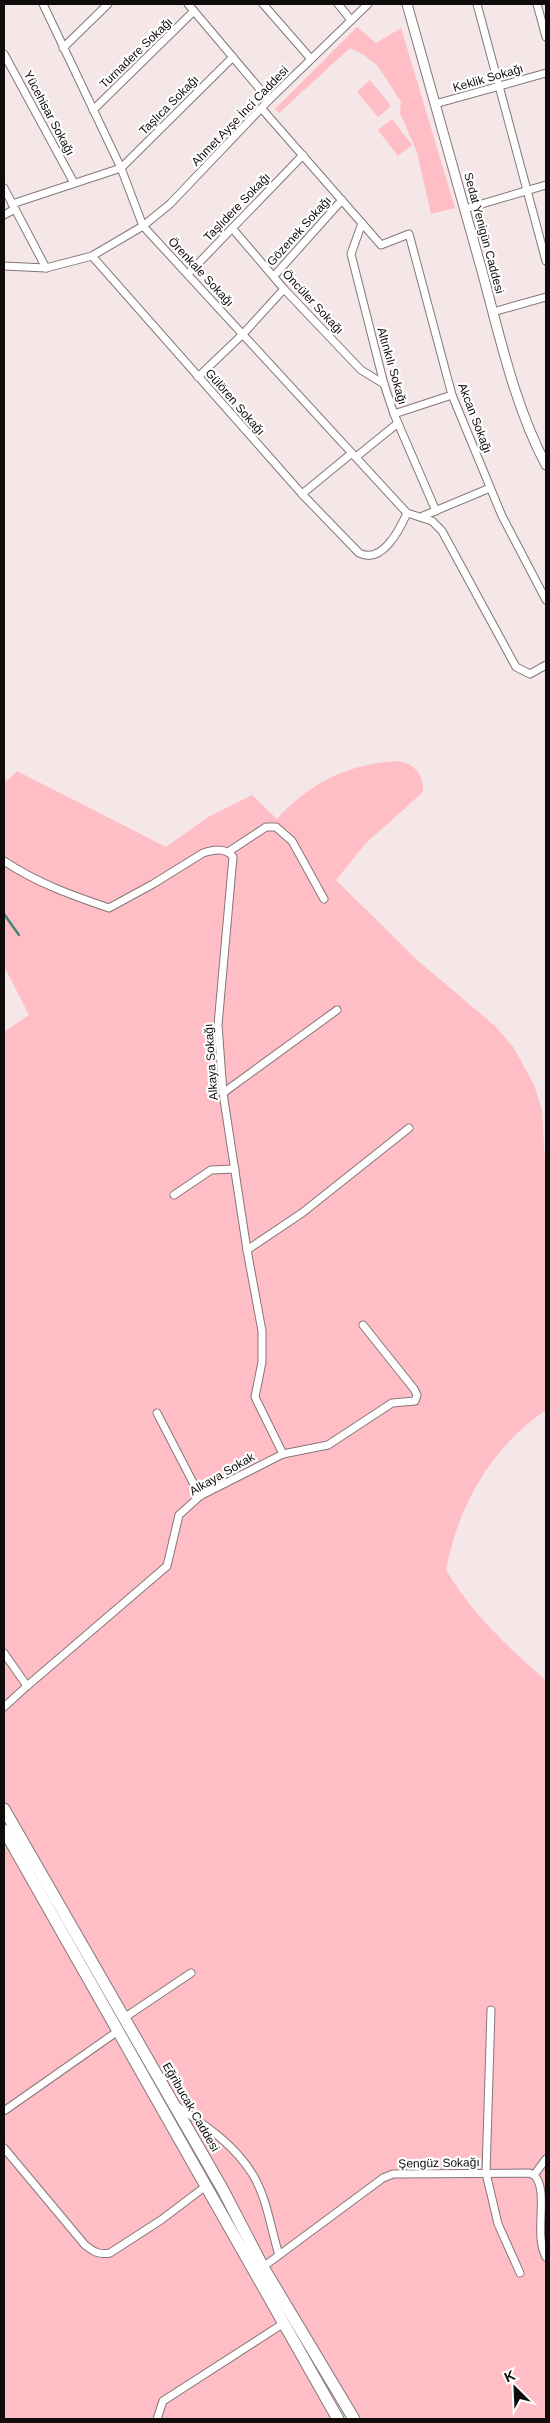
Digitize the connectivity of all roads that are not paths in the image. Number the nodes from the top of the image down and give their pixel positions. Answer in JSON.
{"nodes":[{"id":1,"x":43,"y":4,"type":"edge"},
{"id":2,"x":108,"y":4,"type":"edge"},
{"id":3,"x":188,"y":4,"type":"edge"},
{"id":4,"x":263,"y":4,"type":"edge"},
{"id":5,"x":338,"y":4,"type":"edge"},
{"id":6,"x":368,"y":4,"type":"edge"},
{"id":7,"x":407,"y":4,"type":"edge"},
{"id":8,"x":476,"y":4,"type":"edge"},
{"id":9,"x":537,"y":4,"type":"edge"},
{"id":10,"x":194,"y":12,"type":"junction"},
{"id":11,"x":351,"y":20,"type":"junction"},
{"id":12,"x":546,"y":37,"type":"edge"},
{"id":13,"x":63,"y":48,"type":"junction"},
{"id":14,"x":4,"y":54,"type":"edge"},
{"id":15,"x":233,"y":57,"type":"junction"},
{"id":16,"x":311,"y":59,"type":"junction"},
{"id":17,"x":546,"y":73,"type":"edge"},
{"id":18,"x":499,"y":86,"type":"junction"},
{"id":19,"x":270,"y":100,"type":"junction"},
{"id":20,"x":435,"y":104,"type":"junction"},
{"id":21,"x":262,"y":108,"type":"junction"},
{"id":22,"x":94,"y":110,"type":"junction"},
{"id":23,"x":303,"y":155,"type":"junction"},
{"id":24,"x":121,"y":168,"type":"junction"},
{"id":25,"x":74,"y":184,"type":"junction"},
{"id":26,"x":546,"y":184,"type":"edge"},
{"id":27,"x":4,"y":188,"type":"edge"},
{"id":28,"x":527,"y":190,"type":"junction"},
{"id":29,"x":342,"y":200,"type":"junction"},
{"id":30,"x":13,"y":206,"type":"junction"},
{"id":31,"x":464,"y":209,"type":"junction"},
{"id":32,"x":4,"y":215,"type":"edge"},
{"id":33,"x":362,"y":222,"type":"junction"},
{"id":34,"x":144,"y":226,"type":"junction"},
{"id":35,"x":232,"y":228,"type":"junction"},
{"id":36,"x":92,"y":256,"type":"junction"},
{"id":37,"x":546,"y":261,"type":"edge"},
{"id":38,"x":4,"y":266,"type":"edge"},
{"id":39,"x":46,"y":268,"type":"junction"},
{"id":40,"x":188,"y":274,"type":"junction"},
{"id":41,"x":274,"y":276,"type":"junction"},
{"id":42,"x":284,"y":289,"type":"junction"},
{"id":43,"x":546,"y":296,"type":"edge"},
{"id":44,"x":493,"y":312,"type":"junction"},
{"id":45,"x":243,"y":334,"type":"junction"},
{"id":46,"x":198,"y":377,"type":"junction"},
{"id":47,"x":384,"y":384,"type":"junction"},
{"id":48,"x":452,"y":395,"type":"junction"},
{"id":49,"x":394,"y":414,"type":"junction"},
{"id":50,"x":398,"y":423,"type":"junction"},
{"id":51,"x":354,"y":455,"type":"junction"},
{"id":52,"x":546,"y":465,"type":"edge"},
{"id":53,"x":490,"y":488,"type":"junction"},
{"id":54,"x":302,"y":494,"type":"junction"},
{"id":55,"x":436,"y":511,"type":"junction"},
{"id":56,"x":408,"y":513,"type":"junction"},
{"id":57,"x":423,"y":516,"type":"junction"},
{"id":58,"x":546,"y":600,"type":"edge"},
{"id":59,"x":546,"y":666,"type":"edge"},
{"id":60,"x":228,"y":852,"type":"junction"},
{"id":61,"x":4,"y":861,"type":"edge"},
{"id":62,"x":324,"y":899,"type":"dead end"},
{"id":63,"x":337,"y":1010,"type":"dead end"},
{"id":64,"x":224,"y":1093,"type":"junction"},
{"id":65,"x":408,"y":1128,"type":"dead end"},
{"id":66,"x":235,"y":1169,"type":"junction"},
{"id":67,"x":174,"y":1195,"type":"dead end"},
{"id":68,"x":246,"y":1250,"type":"junction"},
{"id":69,"x":363,"y":1325,"type":"dead end"},
{"id":70,"x":157,"y":1413,"type":"dead end"},
{"id":71,"x":283,"y":1454,"type":"junction"},
{"id":72,"x":200,"y":1496,"type":"junction"},
{"id":73,"x":4,"y":1653,"type":"edge"},
{"id":74,"x":28,"y":1686,"type":"junction"},
{"id":75,"x":4,"y":1708,"type":"edge"},
{"id":76,"x":4,"y":1809,"type":"edge"},
{"id":77,"x":4,"y":1830,"type":"edge"},
{"id":78,"x":191,"y":1973,"type":"dead end"},
{"id":79,"x":491,"y":2010,"type":"dead end"},
{"id":80,"x":124,"y":2018,"type":"junction"},
{"id":81,"x":118,"y":2031,"type":"junction"},
{"id":82,"x":172,"y":2103,"type":"junction"},
{"id":83,"x":4,"y":2111,"type":"edge"},
{"id":84,"x":4,"y":2148,"type":"edge"},
{"id":85,"x":546,"y":2159,"type":"edge"},
{"id":86,"x":486,"y":2173,"type":"junction"},
{"id":87,"x":534,"y":2175,"type":"junction"},
{"id":88,"x":206,"y":2186,"type":"junction"},
{"id":89,"x":279,"y":2255,"type":"junction"},
{"id":90,"x":546,"y":2257,"type":"edge"},
{"id":91,"x":263,"y":2267,"type":"junction"},
{"id":92,"x":520,"y":2272,"type":"dead end"},
{"id":93,"x":284,"y":2323,"type":"junction"},
{"id":94,"x":156,"y":2419,"type":"edge"},
{"id":95,"x":338,"y":2419,"type":"edge"},
{"id":96,"x":354,"y":2419,"type":"edge"}],
"edges":[{"from":1,"to":13,"type":"street","name":"Örenkale Sokağı"},
{"from":2,"to":13,"type":"street"},
{"from":3,"to":10,"type":"street"},
{"from":4,"to":16,"type":"street"},
{"from":5,"to":11,"type":"street"},
{"from":6,"to":11,"type":"street","name":"Ahmet Ayşe İnci Caddesi"},
{"from":7,"to":20,"type":"street","name":"Sedat Yenigün Caddesi"},
{"from":8,"to":18,"type":"street"},
{"from":9,"to":12,"type":"street"},
{"from":10,"to":15,"type":"street"},
{"from":10,"to":22,"type":"street","name":"Turnadere Sokağı"},
{"from":11,"to":16,"type":"street","name":"Ahmet Ayşe İnci Caddesi"},
{"from":13,"to":22,"type":"street","name":"Örenkale Sokağı"},
{"from":14,"to":25,"type":"street","name":"Yücehisar Sokağı"},
{"from":15,"to":19,"type":"street"},
{"from":15,"to":24,"type":"street","name":"Taşlıca Sokağı"},
{"from":16,"to":19,"type":"street","name":"Ahmet Ayşe İnci Caddesi"},
{"from":17,"to":18,"type":"street","name":"Keklik Sokağı"},
{"from":18,"to":20,"type":"street","name":"Keklik Sokağı"},
{"from":18,"to":28,"type":"street"},
{"from":19,"to":21,"type":"street","name":"Ahmet Ayşe İnci Caddesi"},
{"from":20,"to":31,"type":"street","name":"Sedat Yenigün Caddesi"},
{"from":21,"to":23,"type":"street"},
{"from":21,"to":34,"type":"street","name":"Ahmet Ayşe İnci Caddesi"},
{"from":22,"to":24,"type":"street","name":"Örenkale Sokağı"},
{"from":23,"to":29,"type":"street"},
{"from":23,"to":35,"type":"street","name":"Taşlıdere Sokağı"},
{"from":24,"to":25,"type":"street"},
{"from":24,"to":34,"type":"street","name":"Örenkale Sokağı"},
{"from":25,"to":30,"type":"street"},
{"from":26,"to":28,"type":"street"},
{"from":27,"to":30,"type":"street"},
{"from":28,"to":31,"type":"street"},
{"from":28,"to":37,"type":"street"},
{"from":29,"to":33,"type":"street"},
{"from":29,"to":41,"type":"street","name":"Gözenek Sokağı"},
{"from":30,"to":32,"type":"street"},
{"from":30,"to":39,"type":"street"},
{"from":31,"to":44,"type":"street","name":"Sedat Yenigün Caddesi"},
{"from":33,"to":47,"type":"street","name":"Altınkılı Sokağı"},
{"from":33,"to":48,"type":"street","name":"Akcan Sokağı"},
{"from":34,"to":36,"type":"street","name":"Ahmet Ayşe İnci Caddesi"},
{"from":34,"to":40,"type":"street","name":"Örenkale Sokağı"},
{"from":35,"to":40,"type":"street","name":"Taşlıdere Sokağı"},
{"from":35,"to":41,"type":"street","name":"Öncüler Sokağı"},
{"from":36,"to":39,"type":"street","name":"Ahmet Ayşe İnci Caddesi"},
{"from":36,"to":46,"type":"street","name":"Gülören Sokağı"},
{"from":38,"to":39,"type":"street","name":"Ahmet Ayşe İnci Caddesi"},
{"from":40,"to":45,"type":"street","name":"Örenkale Sokağı"},
{"from":41,"to":42,"type":"street","name":"Öncüler Sokağı"},
{"from":42,"to":45,"type":"street"},
{"from":42,"to":47,"type":"street","name":"Öncüler Sokağı"},
{"from":43,"to":44,"type":"street"},
{"from":44,"to":52,"type":"street","name":"Sedat Yenigün Caddesi"},
{"from":45,"to":46,"type":"street"},
{"from":45,"to":51,"type":"street","name":"Örenkale Sokağı"},
{"from":46,"to":54,"type":"street","name":"Gülören Sokağı"},
{"from":47,"to":49,"type":"street","name":"Altınkılı Sokağı"},
{"from":48,"to":49,"type":"street"},
{"from":48,"to":53,"type":"street","name":"Akcan Sokağı"},
{"from":49,"to":50,"type":"street","name":"Altınkılı Sokağı"},
{"from":50,"to":51,"type":"street"},
{"from":50,"to":55,"type":"street","name":"Altınkılı Sokağı"},
{"from":51,"to":54,"type":"street"},
{"from":51,"to":56,"type":"street","name":"Örenkale Sokağı"},
{"from":53,"to":55,"type":"street"},
{"from":53,"to":58,"type":"street","name":"Akcan Sokağı"},
{"from":54,"to":56,"type":"street","name":"Gülören Sokağı"},
{"from":55,"to":57,"type":"street"},
{"from":56,"to":57,"type":"street"},
{"from":57,"to":59,"type":"street"},
{"from":60,"to":61,"type":"street"},
{"from":60,"to":62,"type":"street"},
{"from":60,"to":64,"type":"street","name":"Alkaya Sokağı"},
{"from":63,"to":64,"type":"street"},
{"from":64,"to":66,"type":"street","name":"Alkaya Sokağı"},
{"from":65,"to":68,"type":"street"},
{"from":66,"to":67,"type":"street"},
{"from":66,"to":68,"type":"street","name":"Alkaya Sokağı"},
{"from":68,"to":71,"type":"street","name":"Alkaya Sokağı"},
{"from":69,"to":71,"type":"street","name":"Alkaya Sokak"},
{"from":70,"to":72,"type":"street"},
{"from":71,"to":72,"type":"street","name":"Alkaya Sokak"},
{"from":72,"to":74,"type":"street","name":"Alkaya Sokak"},
{"from":73,"to":74,"type":"street"},
{"from":74,"to":75,"type":"street","name":"Alkaya Sokak"},
{"from":76,"to":80,"type":"main road","name":"Eğribucak Caddesi"},
{"from":77,"to":81,"type":"main road","name":"Eğribucak Caddesi"},
{"from":78,"to":80,"type":"street"},
{"from":79,"to":86,"type":"street"},
{"from":80,"to":82,"type":"main road","name":"Eğribucak Caddesi"},
{"from":81,"to":83,"type":"street"},
{"from":81,"to":88,"type":"main road","name":"Eğribucak Caddesi"},
{"from":82,"to":89,"type":"street"},
{"from":82,"to":91,"type":"main road","name":"Eğribucak Caddesi"},
{"from":84,"to":88,"type":"street"},
{"from":85,"to":87,"type":"street"},
{"from":86,"to":87,"type":"street","name":"Şengüz Sokağı"},
{"from":86,"to":89,"type":"street","name":"Şengüz Sokağı"},
{"from":86,"to":92,"type":"street"},
{"from":87,"to":90,"type":"street"},
{"from":88,"to":93,"type":"main road","name":"Eğribucak Caddesi"},
{"from":89,"to":91,"type":"street","name":"Şengüz Sokağı"},
{"from":91,"to":96,"type":"main road","name":"Eğribucak Caddesi"},
{"from":93,"to":94,"type":"street"},
{"from":93,"to":95,"type":"main road","name":"Eğribucak Caddesi"}]}
